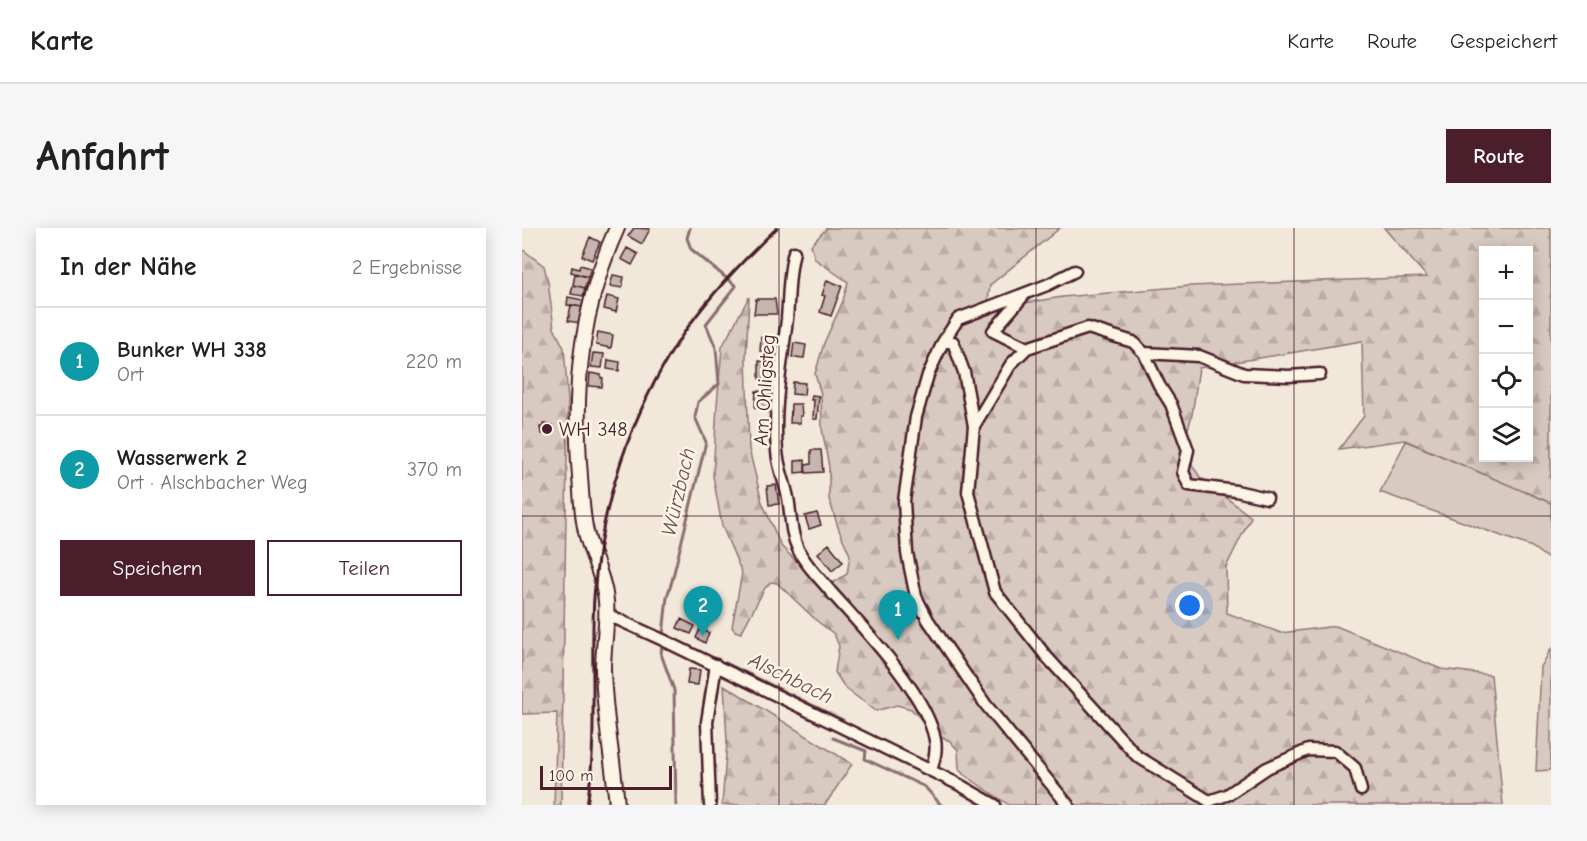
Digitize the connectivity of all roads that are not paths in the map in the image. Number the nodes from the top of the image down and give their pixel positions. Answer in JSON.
{"nodes":[{"id":1,"x":617,"y":228,"type":"edge"},
{"id":2,"x":794,"y":252,"type":"dead end"},
{"id":3,"x":1075,"y":271,"type":"dead end"},
{"id":4,"x":1026,"y":293,"type":"junction"},
{"id":5,"x":943,"y":342,"type":"junction"},
{"id":6,"x":1027,"y":348,"type":"junction"},
{"id":7,"x":1144,"y":353,"type":"junction"},
{"id":8,"x":1320,"y":374,"type":"dead end"},
{"id":9,"x":974,"y":426,"type":"junction"},
{"id":10,"x":1267,"y":498,"type":"dead end"},
{"id":11,"x":606,"y":615,"type":"junction"},
{"id":12,"x":716,"y":666,"type":"junction"},
{"id":13,"x":931,"y":771,"type":"junction"},
{"id":14,"x":1361,"y":790,"type":"dead end"},
{"id":15,"x":618,"y":805,"type":"edge"},
{"id":16,"x":710,"y":805,"type":"edge"},
{"id":17,"x":994,"y":805,"type":"edge"},
{"id":18,"x":1068,"y":805,"type":"edge"}],
"edges":[{"from":1,"to":11,"type":"main road"},
{"from":2,"to":13,"type":"street","name":"Am Ohligsteg"},
{"from":3,"to":4,"type":"street"},
{"from":4,"to":5,"type":"street"},
{"from":4,"to":6,"type":"street"},
{"from":5,"to":9,"type":"street"},
{"from":5,"to":18,"type":"street"},
{"from":6,"to":7,"type":"street"},
{"from":6,"to":9,"type":"street"},
{"from":7,"to":8,"type":"street"},
{"from":7,"to":10,"type":"street"},
{"from":9,"to":14,"type":"street"},
{"from":11,"to":12,"type":"street"},
{"from":11,"to":15,"type":"main road"},
{"from":12,"to":13,"type":"street"},
{"from":12,"to":16,"type":"street"},
{"from":13,"to":17,"type":"street"}]}
